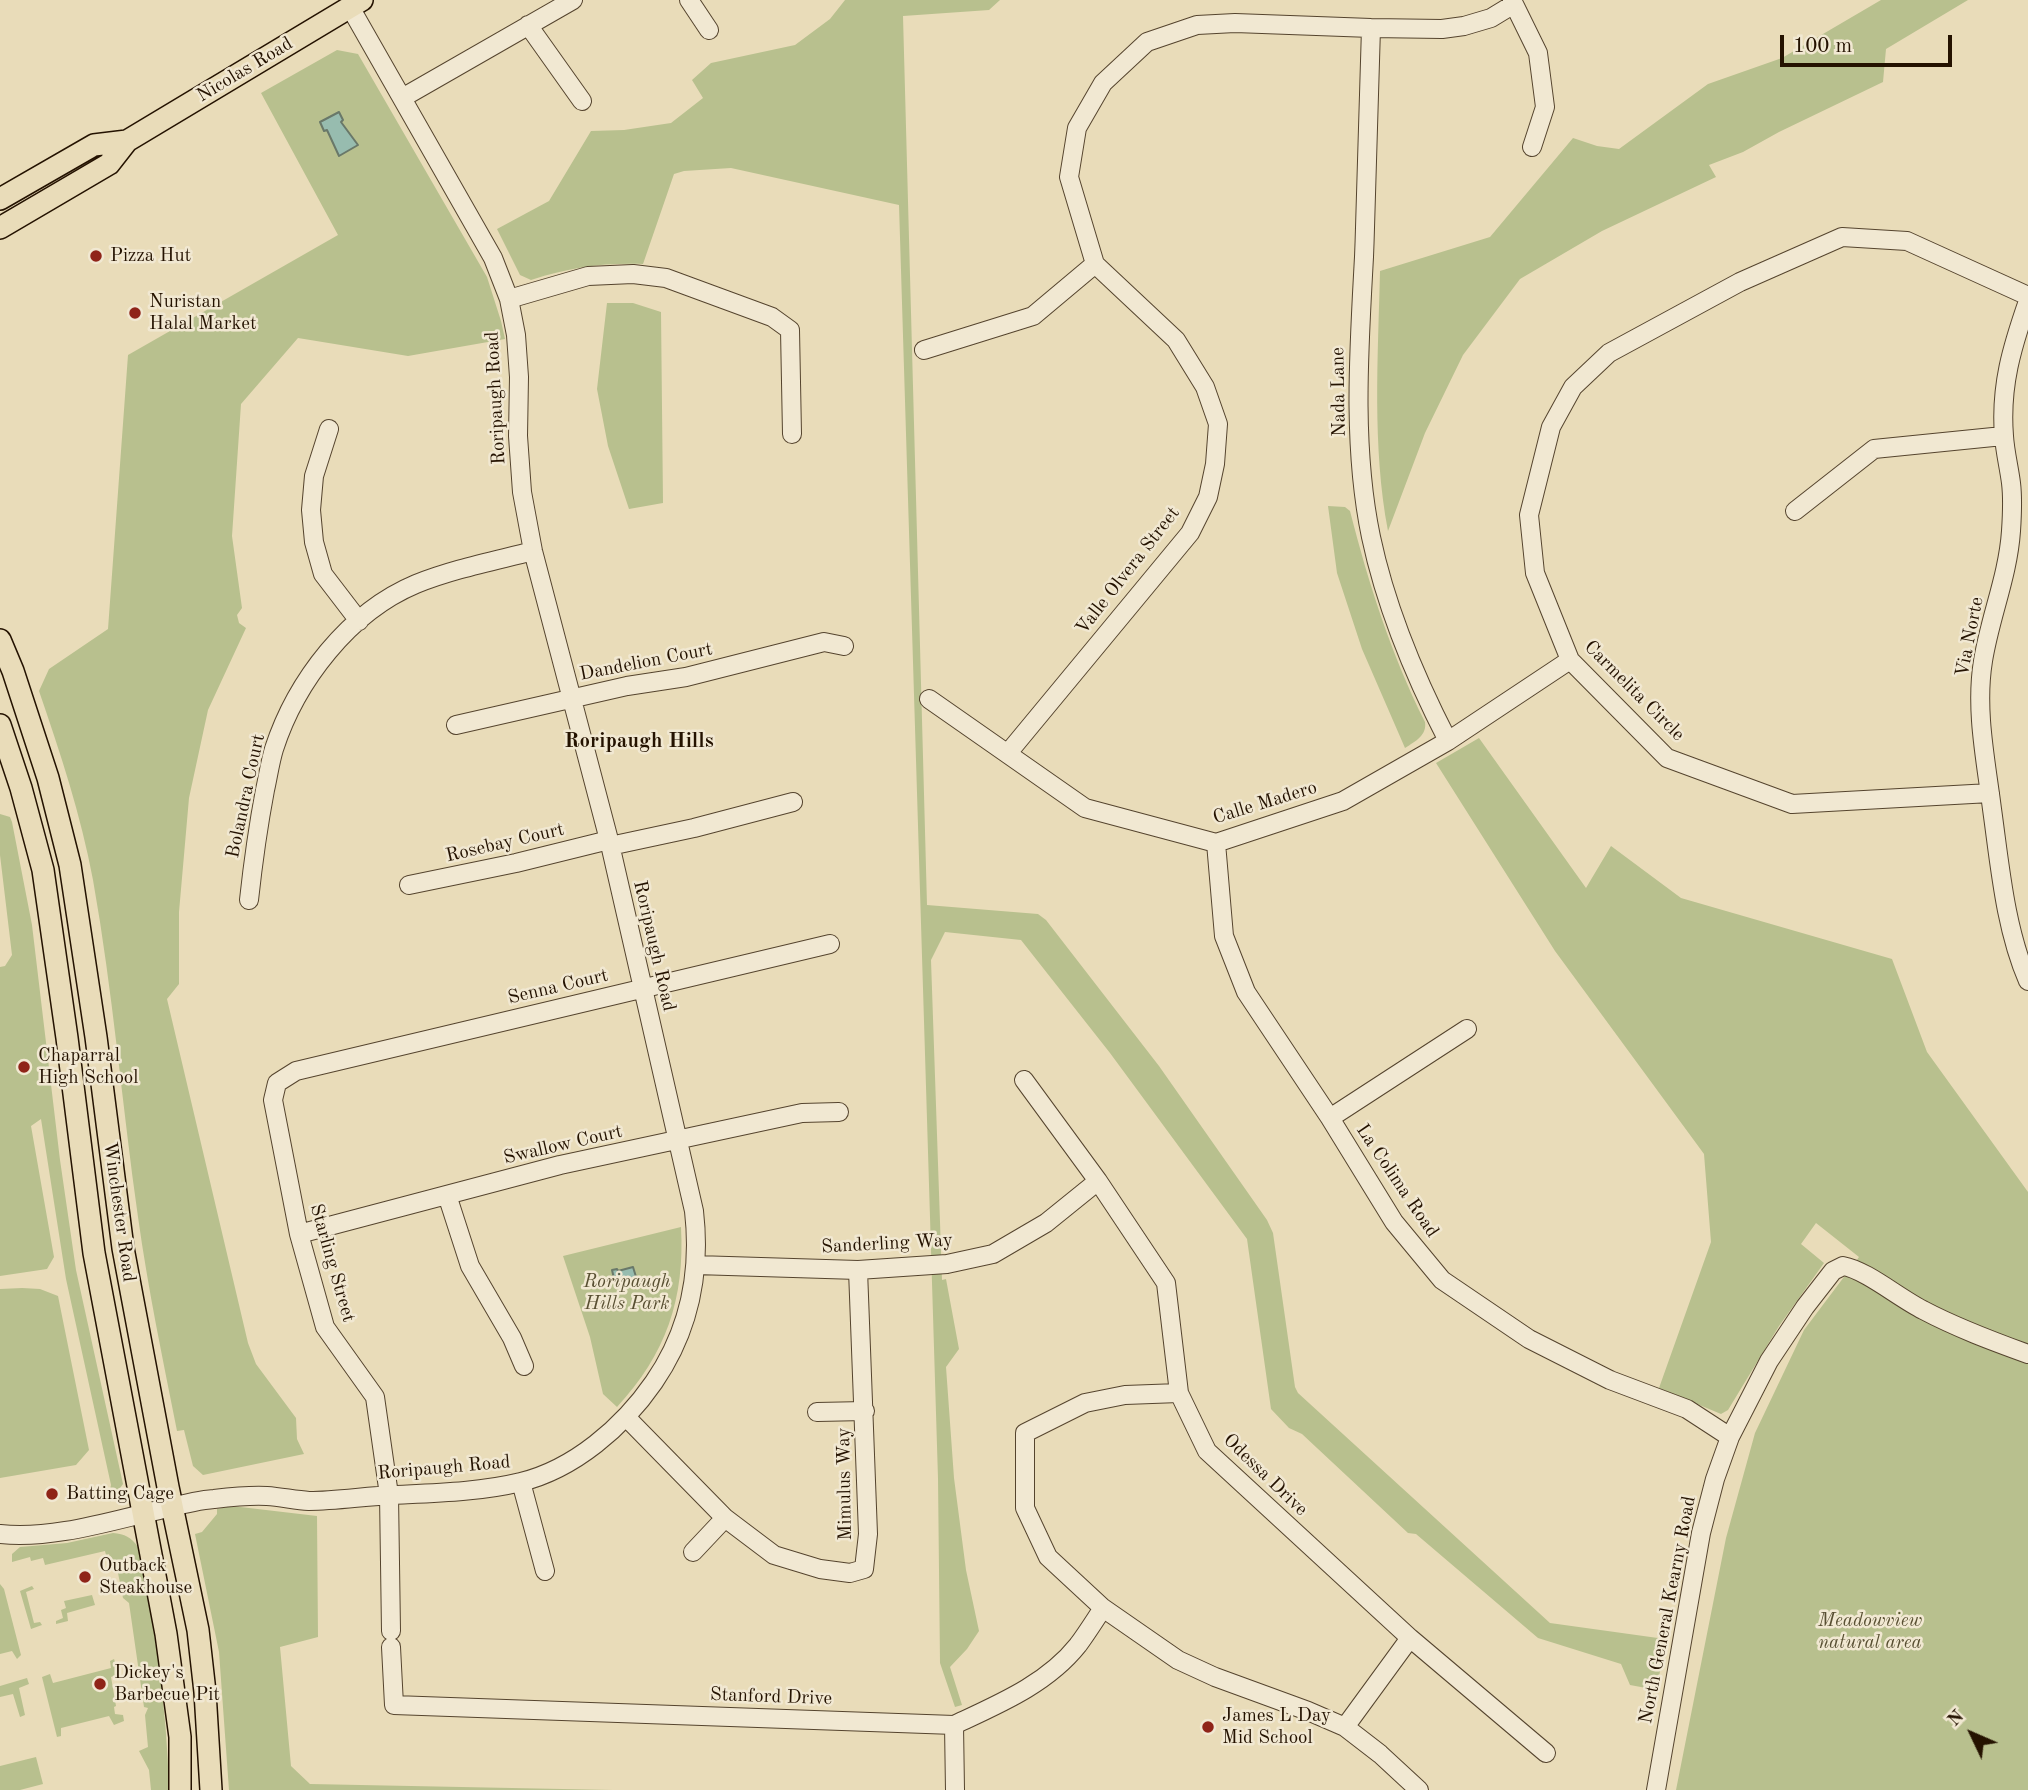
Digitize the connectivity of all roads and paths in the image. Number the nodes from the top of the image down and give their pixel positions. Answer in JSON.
{"nodes":[{"id":1,"x":573,"y":0,"type":"edge"},
{"id":2,"x":689,"y":0,"type":"edge"},
{"id":3,"x":1513,"y":2,"type":"edge"},
{"id":4,"x":356,"y":4,"type":"edge"},
{"id":5,"x":528,"y":25,"type":"junction"},
{"id":6,"x":1371,"y":29,"type":"junction"},
{"id":7,"x":709,"y":30,"type":"dead end"},
{"id":8,"x":402,"y":98,"type":"junction"},
{"id":9,"x":582,"y":101,"type":"dead end"},
{"id":10,"x":127,"y":141,"type":"junction"},
{"id":11,"x":1532,"y":147,"type":"dead end"},
{"id":12,"x":0,"y":199,"type":"edge"},
{"id":13,"x":0,"y":228,"type":"edge"},
{"id":14,"x":1095,"y":264,"type":"junction"},
{"id":15,"x":509,"y":299,"type":"junction"},
{"id":16,"x":2028,"y":299,"type":"edge"},
{"id":17,"x":924,"y":350,"type":"dead end"},
{"id":18,"x":329,"y":429,"type":"dead end"},
{"id":19,"x":792,"y":434,"type":"dead end"},
{"id":20,"x":2003,"y":436,"type":"junction"},
{"id":21,"x":1795,"y":511,"type":"dead end"},
{"id":22,"x":533,"y":551,"type":"junction"},
{"id":23,"x":359,"y":621,"type":"junction"},
{"id":24,"x":0,"y":640,"type":"edge"},
{"id":25,"x":844,"y":646,"type":"dead end"},
{"id":26,"x":1570,"y":660,"type":"junction"},
{"id":27,"x":573,"y":697,"type":"junction"},
{"id":28,"x":929,"y":699,"type":"dead end"},
{"id":29,"x":0,"y":725,"type":"edge"},
{"id":30,"x":456,"y":725,"type":"dead end"},
{"id":31,"x":1448,"y":741,"type":"junction"},
{"id":32,"x":1008,"y":753,"type":"junction"},
{"id":33,"x":1990,"y":793,"type":"junction"},
{"id":34,"x":793,"y":802,"type":"dead end"},
{"id":35,"x":610,"y":843,"type":"junction"},
{"id":36,"x":1216,"y":843,"type":"junction"},
{"id":37,"x":409,"y":885,"type":"dead end"},
{"id":38,"x":249,"y":900,"type":"dead end"},
{"id":39,"x":830,"y":944,"type":"dead end"},
{"id":40,"x":2028,"y":981,"type":"edge"},
{"id":41,"x":643,"y":988,"type":"junction"},
{"id":42,"x":1467,"y":1029,"type":"dead end"},
{"id":43,"x":296,"y":1071,"type":"joint"},
{"id":44,"x":1024,"y":1080,"type":"dead end"},
{"id":45,"x":839,"y":1112,"type":"dead end"},
{"id":46,"x":1330,"y":1118,"type":"junction"},
{"id":47,"x":678,"y":1141,"type":"junction"},
{"id":48,"x":1098,"y":1181,"type":"junction"},
{"id":49,"x":447,"y":1195,"type":"junction"},
{"id":50,"x":299,"y":1234,"type":"junction"},
{"id":51,"x":696,"y":1265,"type":"junction"},
{"id":52,"x":859,"y":1270,"type":"junction"},
{"id":53,"x":2028,"y":1354,"type":"edge"},
{"id":54,"x":524,"y":1366,"type":"dead end"},
{"id":55,"x":1179,"y":1393,"type":"junction"},
{"id":56,"x":865,"y":1411,"type":"junction"},
{"id":57,"x":817,"y":1412,"type":"dead end"},
{"id":58,"x":625,"y":1417,"type":"junction"},
{"id":59,"x":1730,"y":1437,"type":"junction"},
{"id":60,"x":522,"y":1482,"type":"junction"},
{"id":61,"x":390,"y":1495,"type":"junction"},
{"id":62,"x":173,"y":1506,"type":"junction"},
{"id":63,"x":143,"y":1514,"type":"junction"},
{"id":64,"x":725,"y":1518,"type":"junction"},
{"id":65,"x":0,"y":1534,"type":"edge"},
{"id":66,"x":693,"y":1552,"type":"dead end"},
{"id":67,"x":545,"y":1571,"type":"dead end"},
{"id":68,"x":1102,"y":1608,"type":"junction"},
{"id":69,"x":1410,"y":1637,"type":"junction"},
{"id":70,"x":394,"y":1705,"type":"joint"},
{"id":71,"x":954,"y":1725,"type":"junction"},
{"id":72,"x":1345,"y":1727,"type":"junction"},
{"id":73,"x":1546,"y":1753,"type":"dead end"},
{"id":74,"x":180,"y":1790,"type":"edge"},
{"id":75,"x":211,"y":1790,"type":"edge"},
{"id":76,"x":956,"y":1790,"type":"edge"},
{"id":77,"x":1419,"y":1790,"type":"edge"},
{"id":78,"x":1656,"y":1790,"type":"edge"}],
"edges":[{"from":1,"to":5,"type":"street"},
{"from":2,"to":7,"type":"street"},
{"from":3,"to":6,"type":"street"},
{"from":3,"to":11,"type":"street"},
{"from":4,"to":8,"type":"street","name":"Roripaugh Road"},
{"from":4,"to":10,"type":"main road","name":"Nicolas Road"},
{"from":5,"to":8,"type":"street"},
{"from":5,"to":9,"type":"street"},
{"from":6,"to":14,"type":"street"},
{"from":6,"to":31,"type":"street","name":"Nada Lane"},
{"from":8,"to":15,"type":"street","name":"Roripaugh Road"},
{"from":10,"to":12,"type":"main road","name":"Nicolas Road"},
{"from":10,"to":13,"type":"main road","name":"Nicolas Road"},
{"from":14,"to":17,"type":"street"},
{"from":14,"to":32,"type":"street","name":"Valle Olvera Street"},
{"from":15,"to":19,"type":"street"},
{"from":15,"to":22,"type":"street","name":"Roripaugh Road"},
{"from":16,"to":20,"type":"street","name":"Via Norte"},
{"from":16,"to":26,"type":"street","name":"Carmelita Circle"},
{"from":18,"to":23,"type":"street"},
{"from":20,"to":21,"type":"street"},
{"from":20,"to":33,"type":"street","name":"Via Norte"},
{"from":22,"to":23,"type":"street","name":"Bolandra Court"},
{"from":22,"to":27,"type":"street","name":"Roripaugh Road"},
{"from":23,"to":38,"type":"street","name":"Bolandra Court"},
{"from":24,"to":62,"type":"main road","name":"Winchester Road"},
{"from":25,"to":27,"type":"street","name":"Dandelion Court"},
{"from":26,"to":31,"type":"street","name":"Calle Madero"},
{"from":26,"to":33,"type":"street","name":"Carmelita Circle"},
{"from":27,"to":30,"type":"street","name":"Dandelion Court"},
{"from":27,"to":35,"type":"street","name":"Roripaugh Road"},
{"from":28,"to":32,"type":"street","name":"Calle Madero"},
{"from":29,"to":63,"type":"main road","name":"Winchester Road"},
{"from":31,"to":36,"type":"street","name":"Calle Madero"},
{"from":32,"to":36,"type":"street","name":"Calle Madero"},
{"from":33,"to":40,"type":"street","name":"Via Norte"},
{"from":34,"to":35,"type":"street","name":"Rosebay Court"},
{"from":35,"to":37,"type":"street","name":"Rosebay Court"},
{"from":35,"to":41,"type":"street","name":"Roripaugh Road"},
{"from":36,"to":46,"type":"street","name":"La Colima Road"},
{"from":39,"to":41,"type":"street","name":"Senna Court"},
{"from":41,"to":43,"type":"street","name":"Senna Court"},
{"from":41,"to":47,"type":"street","name":"Roripaugh Road"},
{"from":42,"to":46,"type":"street"},
{"from":43,"to":50,"type":"street","name":"Starling Street"},
{"from":44,"to":48,"type":"street","name":"Odessa Drive"},
{"from":45,"to":47,"type":"street","name":"Swallow Court"},
{"from":46,"to":59,"type":"street","name":"La Colima Road"},
{"from":47,"to":49,"type":"street","name":"Swallow Court"},
{"from":47,"to":51,"type":"street","name":"Roripaugh Road"},
{"from":48,"to":52,"type":"street","name":"Sanderling Way"},
{"from":48,"to":55,"type":"street","name":"Odessa Drive"},
{"from":49,"to":50,"type":"street","name":"Swallow Court"},
{"from":49,"to":54,"type":"street"},
{"from":50,"to":61,"type":"street","name":"Starling Street"},
{"from":51,"to":52,"type":"street","name":"Sanderling Way"},
{"from":51,"to":58,"type":"street","name":"Roripaugh Road"},
{"from":52,"to":56,"type":"street","name":"Mimulus Way"},
{"from":53,"to":59,"type":"street","name":"North General Kearny Road"},
{"from":55,"to":68,"type":"street"},
{"from":55,"to":69,"type":"street","name":"Odessa Drive"},
{"from":56,"to":57,"type":"street"},
{"from":56,"to":64,"type":"street","name":"Mimulus Way"},
{"from":58,"to":60,"type":"street","name":"Roripaugh Road"},
{"from":58,"to":64,"type":"street","name":"Mimulus Way"},
{"from":59,"to":78,"type":"street","name":"North General Kearny Road"},
{"from":60,"to":61,"type":"street","name":"Roripaugh Road"},
{"from":60,"to":67,"type":"street"},
{"from":61,"to":62,"type":"street","name":"Roripaugh Road"},
{"from":61,"to":70,"type":"street","name":"Starling Street"},
{"from":62,"to":63,"type":"street","name":"Roripaugh Road"},
{"from":62,"to":75,"type":"main road","name":"Winchester Road"},
{"from":63,"to":65,"type":"street","name":"Roripaugh Road"},
{"from":63,"to":74,"type":"main road","name":"Winchester Road"},
{"from":64,"to":66,"type":"street"},
{"from":68,"to":71,"type":"street","name":"Stanford Drive"},
{"from":68,"to":72,"type":"street"},
{"from":69,"to":72,"type":"street"},
{"from":69,"to":73,"type":"street","name":"Odessa Drive"},
{"from":70,"to":71,"type":"street","name":"Stanford Drive"},
{"from":71,"to":76,"type":"street"},
{"from":72,"to":77,"type":"street"}]}
